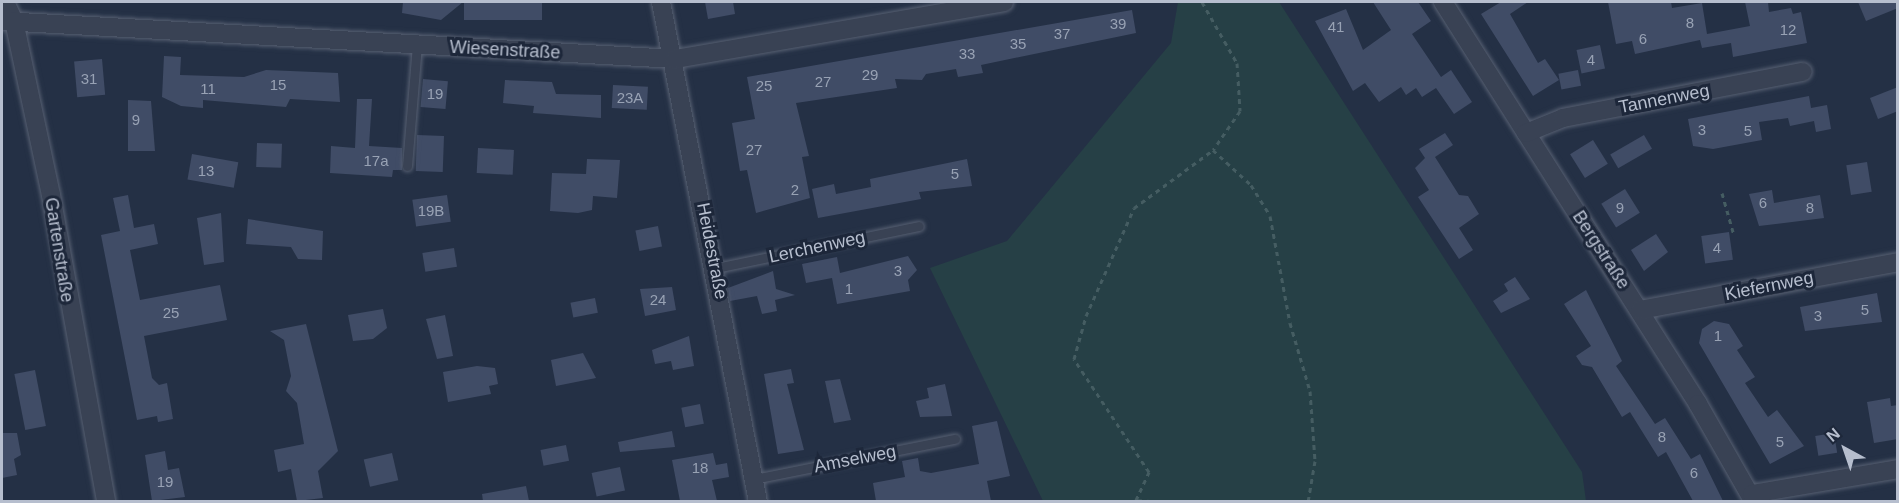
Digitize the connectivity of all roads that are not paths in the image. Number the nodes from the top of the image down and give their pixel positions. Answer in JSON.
{"nodes":[{"id":1,"x":5,"y":2,"type":"edge"},
{"id":2,"x":661,"y":2,"type":"edge"},
{"id":3,"x":1004,"y":2,"type":"edge"},
{"id":4,"x":1443,"y":2,"type":"edge"},
{"id":5,"x":8,"y":21,"type":"edge"},
{"id":6,"x":417,"y":45,"type":"junction"},
{"id":7,"x":675,"y":59,"type":"junction"},
{"id":8,"x":1803,"y":72,"type":"dead end"},
{"id":9,"x":1526,"y":133,"type":"junction"},
{"id":10,"x":407,"y":166,"type":"dead end"},
{"id":11,"x":919,"y":226,"type":"dead end"},
{"id":12,"x":1898,"y":262,"type":"edge"},
{"id":13,"x":716,"y":268,"type":"junction"},
{"id":14,"x":1640,"y":310,"type":"junction"},
{"id":15,"x":955,"y":440,"type":"dead end"},
{"id":16,"x":1898,"y":470,"type":"edge"},
{"id":17,"x":754,"y":479,"type":"junction"},
{"id":18,"x":1753,"y":498,"type":"edge"},
{"id":19,"x":106,"y":501,"type":"edge"},
{"id":20,"x":759,"y":501,"type":"edge"}],
"edges":[{"from":1,"to":5,"type":"street","name":"Gartenstraße"},
{"from":2,"to":7,"type":"street","name":"Heidestraße"},
{"from":3,"to":7,"type":"street","name":"Wiesenstraße"},
{"from":4,"to":9,"type":"street","name":"Bergstraße"},
{"from":5,"to":6,"type":"street","name":"Wiesenstraße"},
{"from":5,"to":19,"type":"street","name":"Gartenstraße"},
{"from":6,"to":7,"type":"street","name":"Wiesenstraße"},
{"from":6,"to":10,"type":"lane"},
{"from":7,"to":13,"type":"street","name":"Heidestraße"},
{"from":8,"to":9,"type":"street","name":"Tannenweg"},
{"from":9,"to":14,"type":"street","name":"Bergstraße"},
{"from":11,"to":13,"type":"lane","name":"Lerchenweg"},
{"from":12,"to":14,"type":"street","name":"Kiefernweg"},
{"from":13,"to":17,"type":"street","name":"Heidestraße"},
{"from":14,"to":18,"type":"street","name":"Bergstraße"},
{"from":15,"to":17,"type":"lane","name":"Amselweg"},
{"from":16,"to":18,"type":"street"},
{"from":17,"to":20,"type":"street","name":"Heidestraße"}]}
